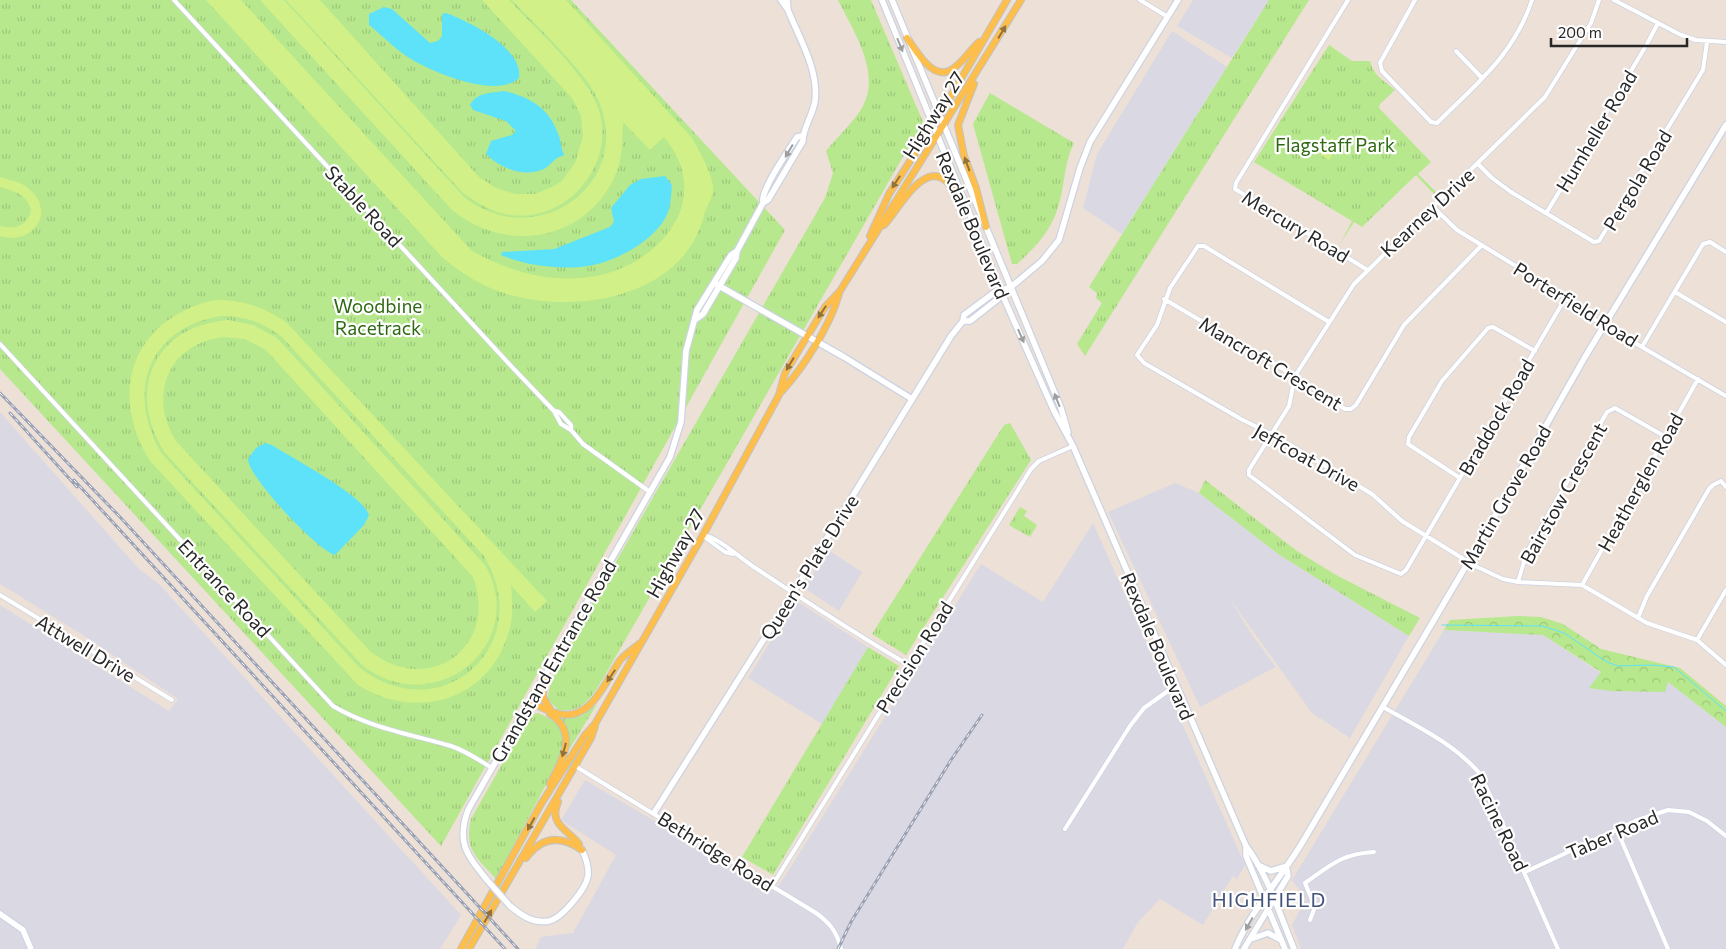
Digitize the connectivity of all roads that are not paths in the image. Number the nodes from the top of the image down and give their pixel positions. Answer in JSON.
{"nodes":[{"id":1,"x":174,"y":0,"type":"edge"},
{"id":2,"x":781,"y":0,"type":"edge"},
{"id":3,"x":787,"y":0,"type":"edge"},
{"id":4,"x":882,"y":0,"type":"edge"},
{"id":5,"x":892,"y":0,"type":"edge"},
{"id":6,"x":1007,"y":0,"type":"edge"},
{"id":7,"x":1022,"y":0,"type":"edge"},
{"id":8,"x":1140,"y":0,"type":"edge"},
{"id":9,"x":1178,"y":0,"type":"edge"},
{"id":10,"x":1348,"y":0,"type":"edge"},
{"id":11,"x":1415,"y":0,"type":"edge"},
{"id":12,"x":1532,"y":0,"type":"edge"},
{"id":13,"x":1599,"y":0,"type":"edge"},
{"id":14,"x":1614,"y":0,"type":"edge"},
{"id":15,"x":788,"y":10,"type":"junction"},
{"id":16,"x":1168,"y":17,"type":"junction"},
{"id":17,"x":1658,"y":23,"type":"junction"},
{"id":18,"x":907,"y":38,"type":"junction"},
{"id":19,"x":982,"y":40,"type":"junction"},
{"id":20,"x":1708,"y":42,"type":"junction"},
{"id":21,"x":1726,"y":42,"type":"edge"},
{"id":22,"x":1456,"y":51,"type":"dead end"},
{"id":23,"x":983,"y":64,"type":"junction"},
{"id":24,"x":1482,"y":78,"type":"junction"},
{"id":25,"x":939,"y":116,"type":"junction"},
{"id":26,"x":1726,"y":125,"type":"edge"},
{"id":27,"x":932,"y":126,"type":"junction"},
{"id":28,"x":943,"y":127,"type":"junction"},
{"id":29,"x":937,"y":137,"type":"junction"},
{"id":30,"x":1478,"y":164,"type":"junction"},
{"id":31,"x":1432,"y":206,"type":"junction"},
{"id":32,"x":967,"y":209,"type":"junction"},
{"id":33,"x":1547,"y":212,"type":"junction"},
{"id":34,"x":986,"y":228,"type":"junction"},
{"id":35,"x":877,"y":231,"type":"junction"},
{"id":36,"x":867,"y":245,"type":"junction"},
{"id":37,"x":1482,"y":245,"type":"junction"},
{"id":38,"x":1726,"y":252,"type":"edge"},
{"id":39,"x":1366,"y":269,"type":"junction"},
{"id":40,"x":716,"y":284,"type":"junction"},
{"id":41,"x":1011,"y":287,"type":"junction"},
{"id":42,"x":840,"y":291,"type":"junction"},
{"id":43,"x":1001,"y":292,"type":"junction"},
{"id":44,"x":1675,"y":292,"type":"junction"},
{"id":45,"x":1566,"y":297,"type":"junction"},
{"id":46,"x":1164,"y":299,"type":"junction"},
{"id":47,"x":1329,"y":322,"type":"junction"},
{"id":48,"x":1726,"y":322,"type":"edge"},
{"id":49,"x":1605,"y":324,"type":"junction"},
{"id":50,"x":808,"y":336,"type":"junction"},
{"id":51,"x":816,"y":341,"type":"junction"},
{"id":52,"x":0,"y":344,"type":"edge"},
{"id":53,"x":1643,"y":346,"type":"junction"},
{"id":54,"x":1535,"y":351,"type":"junction"},
{"id":55,"x":1296,"y":376,"type":"junction"},
{"id":56,"x":1698,"y":379,"type":"junction"},
{"id":57,"x":779,"y":395,"type":"junction"},
{"id":58,"x":1726,"y":396,"type":"edge"},
{"id":59,"x":912,"y":399,"type":"junction"},
{"id":60,"x":1272,"y":435,"type":"junction"},
{"id":61,"x":1666,"y":437,"type":"junction"},
{"id":62,"x":1072,"y":446,"type":"junction"},
{"id":63,"x":1460,"y":478,"type":"junction"},
{"id":64,"x":1726,"y":487,"type":"edge"},
{"id":65,"x":650,"y":492,"type":"junction"},
{"id":66,"x":703,"y":535,"type":"junction"},
{"id":67,"x":1426,"y":536,"type":"junction"},
{"id":68,"x":1468,"y":562,"type":"junction"},
{"id":69,"x":1518,"y":582,"type":"junction"},
{"id":70,"x":1582,"y":585,"type":"junction"},
{"id":71,"x":1726,"y":590,"type":"edge"},
{"id":72,"x":793,"y":593,"type":"junction"},
{"id":73,"x":0,"y":595,"type":"edge"},
{"id":74,"x":1638,"y":618,"type":"junction"},
{"id":75,"x":643,"y":640,"type":"junction"},
{"id":76,"x":1697,"y":640,"type":"junction"},
{"id":77,"x":909,"y":665,"type":"junction"},
{"id":78,"x":1726,"y":665,"type":"edge"},
{"id":79,"x":544,"y":679,"type":"junction"},
{"id":80,"x":1175,"y":686,"type":"junction"},
{"id":81,"x":172,"y":700,"type":"dead end"},
{"id":82,"x":531,"y":702,"type":"junction"},
{"id":83,"x":1383,"y":707,"type":"junction"},
{"id":84,"x":546,"y":709,"type":"junction"},
{"id":85,"x":555,"y":713,"type":"junction"},
{"id":86,"x":595,"y":724,"type":"junction"},
{"id":87,"x":575,"y":766,"type":"junction"},
{"id":88,"x":492,"y":768,"type":"junction"},
{"id":89,"x":569,"y":776,"type":"junction"},
{"id":90,"x":542,"y":804,"type":"junction"},
{"id":91,"x":654,"y":813,"type":"junction"},
{"id":92,"x":1065,"y":829,"type":"dead end"},
{"id":93,"x":1617,"y":830,"type":"junction"},
{"id":94,"x":1726,"y":836,"type":"edge"},
{"id":95,"x":1246,"y":846,"type":"junction"},
{"id":96,"x":582,"y":850,"type":"junction"},
{"id":97,"x":1374,"y":852,"type":"dead end"},
{"id":98,"x":1258,"y":865,"type":"junction"},
{"id":99,"x":1288,"y":868,"type":"junction"},
{"id":100,"x":1525,"y":872,"type":"junction"},
{"id":101,"x":507,"y":883,"type":"junction"},
{"id":102,"x":772,"y":886,"type":"junction"},
{"id":103,"x":1269,"y":890,"type":"junction"},
{"id":104,"x":1264,"y":899,"type":"junction"},
{"id":105,"x":1274,"y":900,"type":"junction"},
{"id":106,"x":1269,"y":908,"type":"junction"},
{"id":107,"x":0,"y":914,"type":"edge"},
{"id":108,"x":1310,"y":920,"type":"dead end"},
{"id":109,"x":1250,"y":938,"type":"junction"},
{"id":110,"x":1282,"y":940,"type":"junction"},
{"id":111,"x":31,"y":949,"type":"edge"},
{"id":112,"x":461,"y":949,"type":"edge"},
{"id":113,"x":470,"y":949,"type":"edge"},
{"id":114,"x":841,"y":949,"type":"edge"},
{"id":115,"x":1235,"y":949,"type":"edge"},
{"id":116,"x":1244,"y":949,"type":"edge"},
{"id":117,"x":1285,"y":949,"type":"edge"},
{"id":118,"x":1294,"y":949,"type":"edge"},
{"id":119,"x":1558,"y":949,"type":"edge"},
{"id":120,"x":1668,"y":949,"type":"edge"}],
"edges":[{"from":1,"to":65,"type":"street","name":"Stable Road"},
{"from":2,"to":15,"type":"main road"},
{"from":3,"to":15,"type":"main road"},
{"from":4,"to":27,"type":"main road","name":"Rexdale Boulevard","one_way":true},
{"from":5,"to":18,"type":"main road","name":"Rexdale Boulevard"},
{"from":6,"to":19,"type":"main road","name":"Highway 27"},
{"from":23,"to":7,"type":"main road","name":"Highway 27","one_way":true},
{"from":8,"to":16,"type":"street"},
{"from":9,"to":16,"type":"main road","name":"Queen's Plate Drive"},
{"from":10,"to":39,"type":"street","name":"Mercury Road"},
{"from":11,"to":24,"type":"street"},
{"from":12,"to":24,"type":"street"},
{"from":13,"to":30,"type":"street","name":"Kearney Drive"},
{"from":14,"to":17,"type":"street"},
{"from":15,"to":40,"type":"main road","name":"Grandstand Entrance Road"},
{"from":16,"to":41,"type":"main road","name":"Queen's Plate Drive"},
{"from":17,"to":20,"type":"street"},
{"from":17,"to":33,"type":"street","name":"Humheller Road"},
{"from":18,"to":19,"type":"main road"},
{"from":18,"to":25,"type":"main road","name":"Rexdale Boulevard"},
{"from":19,"to":25,"type":"main road","name":"Highway 27"},
{"from":20,"to":21,"type":"street"},
{"from":20,"to":33,"type":"street","name":"Pergola Road"},
{"from":22,"to":24,"type":"street"},
{"from":23,"to":28,"type":"main road","name":"Highway 27"},
{"from":34,"to":23,"type":"main road","one_way":true},
{"from":25,"to":27,"type":"main road","name":"Highway 27"},
{"from":25,"to":28,"type":"main road","name":"Rexdale Boulevard"},
{"from":26,"to":49,"type":"main road","name":"Martin Grove Road"},
{"from":27,"to":29,"type":"main road","name":"Rexdale Boulevard"},
{"from":27,"to":36,"type":"main road","name":"Highway 27","one_way":true},
{"from":28,"to":29,"type":"main road","name":"Highway 27"},
{"from":28,"to":34,"type":"main road","name":"Rexdale Boulevard"},
{"from":29,"to":32,"type":"main road","name":"Rexdale Boulevard"},
{"from":29,"to":35,"type":"main road","name":"Highway 27"},
{"from":30,"to":31,"type":"street","name":"Kearney Drive"},
{"from":30,"to":33,"type":"street","name":"Pergola Road"},
{"from":31,"to":37,"type":"street","name":"Porterfield Road"},
{"from":31,"to":39,"type":"street","name":"Kearney Drive"},
{"from":32,"to":35,"type":"main road"},
{"from":32,"to":43,"type":"main road","name":"Rexdale Boulevard"},
{"from":34,"to":41,"type":"main road","name":"Rexdale Boulevard"},
{"from":35,"to":36,"type":"main road","name":"Highway 27"},
{"from":36,"to":42,"type":"main road","name":"Highway 27"},
{"from":37,"to":45,"type":"street","name":"Porterfield Road"},
{"from":37,"to":55,"type":"street","name":"Mancroft Crescent"},
{"from":38,"to":44,"type":"street"},
{"from":39,"to":47,"type":"street","name":"Kearney Drive"},
{"from":40,"to":50,"type":"main road"},
{"from":40,"to":65,"type":"main road","name":"Grandstand Entrance Road"},
{"from":41,"to":43,"type":"main road","name":"Queen's Plate Drive"},
{"from":62,"to":41,"type":"main road","name":"Rexdale Boulevard","one_way":true},
{"from":42,"to":50,"type":"main road","name":"Highway 27","one_way":true},
{"from":42,"to":51,"type":"main road","name":"Highway 27"},
{"from":43,"to":59,"type":"main road","name":"Queen's Plate Drive"},
{"from":43,"to":62,"type":"main road","name":"Rexdale Boulevard","one_way":true},
{"from":44,"to":48,"type":"street"},
{"from":44,"to":53,"type":"street"},
{"from":45,"to":49,"type":"street","name":"Porterfield Road"},
{"from":45,"to":54,"type":"street","name":"Braddock Road"},
{"from":46,"to":47,"type":"street","name":"Jeffcoat Drive"},
{"from":46,"to":55,"type":"street","name":"Mancroft Crescent"},
{"from":46,"to":60,"type":"street","name":"Jeffcoat Drive"},
{"from":47,"to":55,"type":"street","name":"Kearney Drive"},
{"from":49,"to":53,"type":"street","name":"Porterfield Road"},
{"from":49,"to":68,"type":"main road","name":"Martin Grove Road"},
{"from":50,"to":51,"type":"main road"},
{"from":50,"to":57,"type":"main road","name":"Highway 27","one_way":true},
{"from":51,"to":57,"type":"main road","name":"Highway 27"},
{"from":51,"to":59,"type":"main road"},
{"from":52,"to":88,"type":"street","name":"Entrance Road"},
{"from":53,"to":56,"type":"street","name":"Porterfield Road"},
{"from":54,"to":63,"type":"street","name":"Braddock Road"},
{"from":54,"to":63,"type":"street"},
{"from":55,"to":60,"type":"street","name":"Kearney Drive"},
{"from":56,"to":58,"type":"street","name":"Porterfield Road"},
{"from":56,"to":61,"type":"street","name":"Heatherglen Road"},
{"from":57,"to":66,"type":"main road","name":"Highway 27"},
{"from":59,"to":72,"type":"main road","name":"Queen's Plate Drive"},
{"from":60,"to":67,"type":"street","name":"Jeffcoat Drive"},
{"from":60,"to":67,"type":"street","name":"Braddock Road"},
{"from":61,"to":69,"type":"street","name":"Bairstow Crescent"},
{"from":61,"to":70,"type":"street","name":"Heatherglen Road"},
{"from":62,"to":77,"type":"street","name":"Precision Road"},
{"from":62,"to":80,"type":"main road","name":"Rexdale Boulevard"},
{"from":63,"to":67,"type":"street","name":"Braddock Road"},
{"from":64,"to":74,"type":"street"},
{"from":65,"to":79,"type":"main road","name":"Grandstand Entrance Road"},
{"from":66,"to":72,"type":"street"},
{"from":66,"to":75,"type":"main road","name":"Highway 27"},
{"from":67,"to":68,"type":"street","name":"Jeffcoat Drive"},
{"from":68,"to":69,"type":"street","name":"Jeffcoat Drive"},
{"from":68,"to":83,"type":"main road","name":"Martin Grove Road"},
{"from":69,"to":70,"type":"street","name":"Jeffcoat Drive"},
{"from":70,"to":74,"type":"street","name":"Jeffcoat Drive"},
{"from":71,"to":76,"type":"street"},
{"from":72,"to":77,"type":"street"},
{"from":72,"to":91,"type":"main road","name":"Queen's Plate Drive"},
{"from":73,"to":81,"type":"street","name":"Attwell Drive"},
{"from":74,"to":76,"type":"street","name":"Jeffcoat Drive"},
{"from":75,"to":85,"type":"main road","one_way":true},
{"from":75,"to":86,"type":"main road","name":"Highway 27"},
{"from":76,"to":78,"type":"street","name":"Jeffcoat Drive"},
{"from":77,"to":102,"type":"street","name":"Precision Road"},
{"from":79,"to":82,"type":"main road","name":"Grandstand Entrance Road"},
{"from":79,"to":85,"type":"main road"},
{"from":80,"to":92,"type":"street"},
{"from":80,"to":95,"type":"main road","name":"Rexdale Boulevard"},
{"from":82,"to":84,"type":"main road"},
{"from":82,"to":88,"type":"main road","name":"Grandstand Entrance Road"},
{"from":83,"to":99,"type":"main road","name":"Martin Grove Road"},
{"from":83,"to":100,"type":"street","name":"Racine Road"},
{"from":84,"to":85,"type":"main road"},
{"from":84,"to":90,"type":"main road","one_way":true},
{"from":86,"to":87,"type":"main road","name":"Highway 27"},
{"from":86,"to":90,"type":"main road","name":"Highway 27"},
{"from":87,"to":89,"type":"main road","name":"Highway 27"},
{"from":87,"to":91,"type":"street","name":"Bethridge Road"},
{"from":88,"to":96,"type":"main road","name":"Grandstand Entrance Road","bridge":true},
{"from":89,"to":96,"type":"main road"},
{"from":89,"to":101,"type":"main road","name":"Highway 27"},
{"from":90,"to":112,"type":"main road","name":"Highway 27","one_way":true},
{"from":91,"to":102,"type":"street","name":"Bethridge Road"},
{"from":93,"to":94,"type":"street","name":"Taber Road"},
{"from":93,"to":100,"type":"street","name":"Taber Road"},
{"from":93,"to":120,"type":"street"},
{"from":95,"to":98,"type":"main road","name":"Rexdale Boulevard"},
{"from":95,"to":104,"type":"main road","name":"Rexdale Boulevard"},
{"from":96,"to":101,"type":"main road"},
{"from":97,"to":108,"type":"street"},
{"from":98,"to":99,"type":"main road"},
{"from":98,"to":103,"type":"main road","name":"Rexdale Boulevard"},
{"from":99,"to":103,"type":"main road","name":"Martin Grove Road"},
{"from":99,"to":105,"type":"main road","name":"Martin Grove Road"},
{"from":100,"to":119,"type":"street","name":"Racine Road"},
{"from":113,"to":101,"type":"main road","name":"Highway 27","one_way":true},
{"from":102,"to":114,"type":"street","name":"Bethridge Road"},
{"from":103,"to":104,"type":"main road","name":"Martin Grove Road"},
{"from":103,"to":105,"type":"main road","name":"Rexdale Boulevard"},
{"from":104,"to":106,"type":"main road","name":"Rexdale Boulevard"},
{"from":104,"to":115,"type":"main road","name":"Martin Grove Road","one_way":true},
{"from":105,"to":106,"type":"main road","name":"Martin Grove Road"},
{"from":105,"to":118,"type":"main road","name":"Rexdale Boulevard"},
{"from":106,"to":109,"type":"main road","name":"Martin Grove Road"},
{"from":106,"to":110,"type":"main road","name":"Rexdale Boulevard"},
{"from":107,"to":111,"type":"main road"},
{"from":109,"to":110,"type":"main road"},
{"from":109,"to":116,"type":"main road","name":"Martin Grove Road"},
{"from":110,"to":117,"type":"main road","name":"Rexdale Boulevard"}]}
